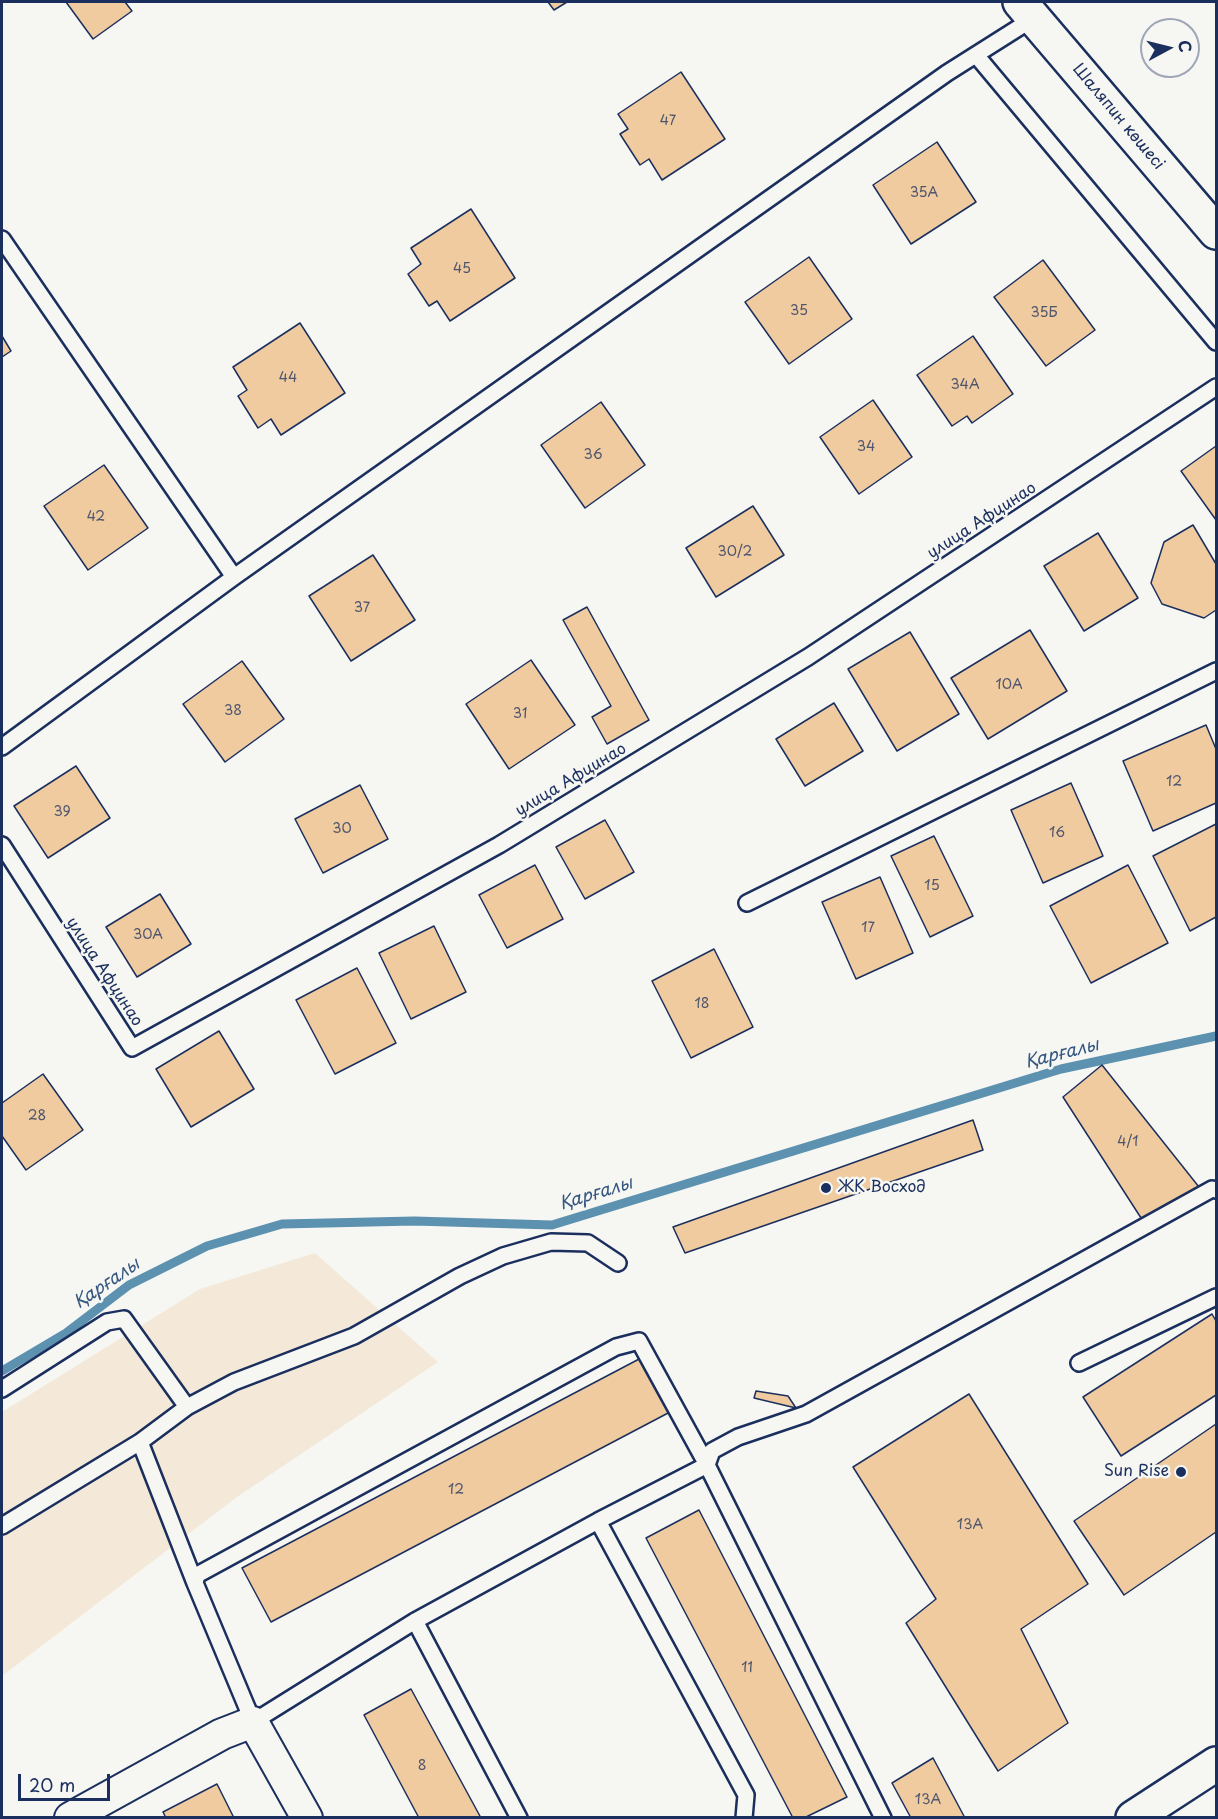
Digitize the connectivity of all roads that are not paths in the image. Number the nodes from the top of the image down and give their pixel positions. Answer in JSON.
{"nodes":[{"id":1,"x":1027,"y":10,"type":"edge"},
{"id":2,"x":976,"y":55,"type":"junction"},
{"id":3,"x":1216,"y":232,"type":"edge"},
{"id":4,"x":2,"y":239,"type":"edge"},
{"id":5,"x":1216,"y":342,"type":"edge"},
{"id":6,"x":1216,"y":387,"type":"edge"},
{"id":7,"x":234,"y":577,"type":"junction"},
{"id":8,"x":1216,"y":671,"type":"edge"},
{"id":9,"x":2,"y":747,"type":"edge"},
{"id":10,"x":2,"y":845,"type":"edge"},
{"id":11,"x":747,"y":903,"type":"dead end"},
{"id":12,"x":1216,"y":1190,"type":"edge"},
{"id":13,"x":618,"y":1263,"type":"dead end"},
{"id":14,"x":1216,"y":1297,"type":"edge"},
{"id":15,"x":1079,"y":1363,"type":"dead end"},
{"id":16,"x":2,"y":1389,"type":"edge"},
{"id":17,"x":187,"y":1407,"type":"junction"},
{"id":18,"x":141,"y":1442,"type":"junction"},
{"id":19,"x":707,"y":1465,"type":"junction"},
{"id":20,"x":598,"y":1521,"type":"junction"},
{"id":21,"x":2,"y":1526,"type":"edge"},
{"id":22,"x":195,"y":1583,"type":"junction"},
{"id":23,"x":415,"y":1621,"type":"junction"},
{"id":24,"x":253,"y":1722,"type":"junction"},
{"id":25,"x":1216,"y":1764,"type":"edge"},
{"id":26,"x":70,"y":1818,"type":"edge"},
{"id":27,"x":307,"y":1818,"type":"edge"},
{"id":28,"x":519,"y":1818,"type":"edge"},
{"id":29,"x":744,"y":1818,"type":"edge"},
{"id":30,"x":882,"y":1818,"type":"edge"},
{"id":31,"x":1133,"y":1818,"type":"edge"}],
"edges":[{"from":1,"to":2,"type":"lane"},
{"from":1,"to":3,"type":"main road","name":"Шаляпин көшесі"},
{"from":2,"to":5,"type":"lane"},
{"from":2,"to":7,"type":"lane"},
{"from":4,"to":7,"type":"lane"},
{"from":6,"to":10,"type":"lane","name":"улица Афцинао"},
{"from":7,"to":9,"type":"lane"},
{"from":8,"to":11,"type":"lane"},
{"from":12,"to":19,"type":"lane"},
{"from":13,"to":17,"type":"lane"},
{"from":14,"to":15,"type":"lane"},
{"from":16,"to":17,"type":"lane"},
{"from":17,"to":18,"type":"lane"},
{"from":18,"to":21,"type":"lane"},
{"from":18,"to":22,"type":"lane"},
{"from":19,"to":20,"type":"lane"},
{"from":19,"to":22,"type":"lane"},
{"from":19,"to":30,"type":"lane"},
{"from":20,"to":23,"type":"lane"},
{"from":20,"to":29,"type":"lane"},
{"from":22,"to":24,"type":"lane"},
{"from":23,"to":24,"type":"lane"},
{"from":23,"to":28,"type":"lane"},
{"from":24,"to":26,"type":"street"},
{"from":24,"to":27,"type":"street"},
{"from":25,"to":31,"type":"main road"}]}
